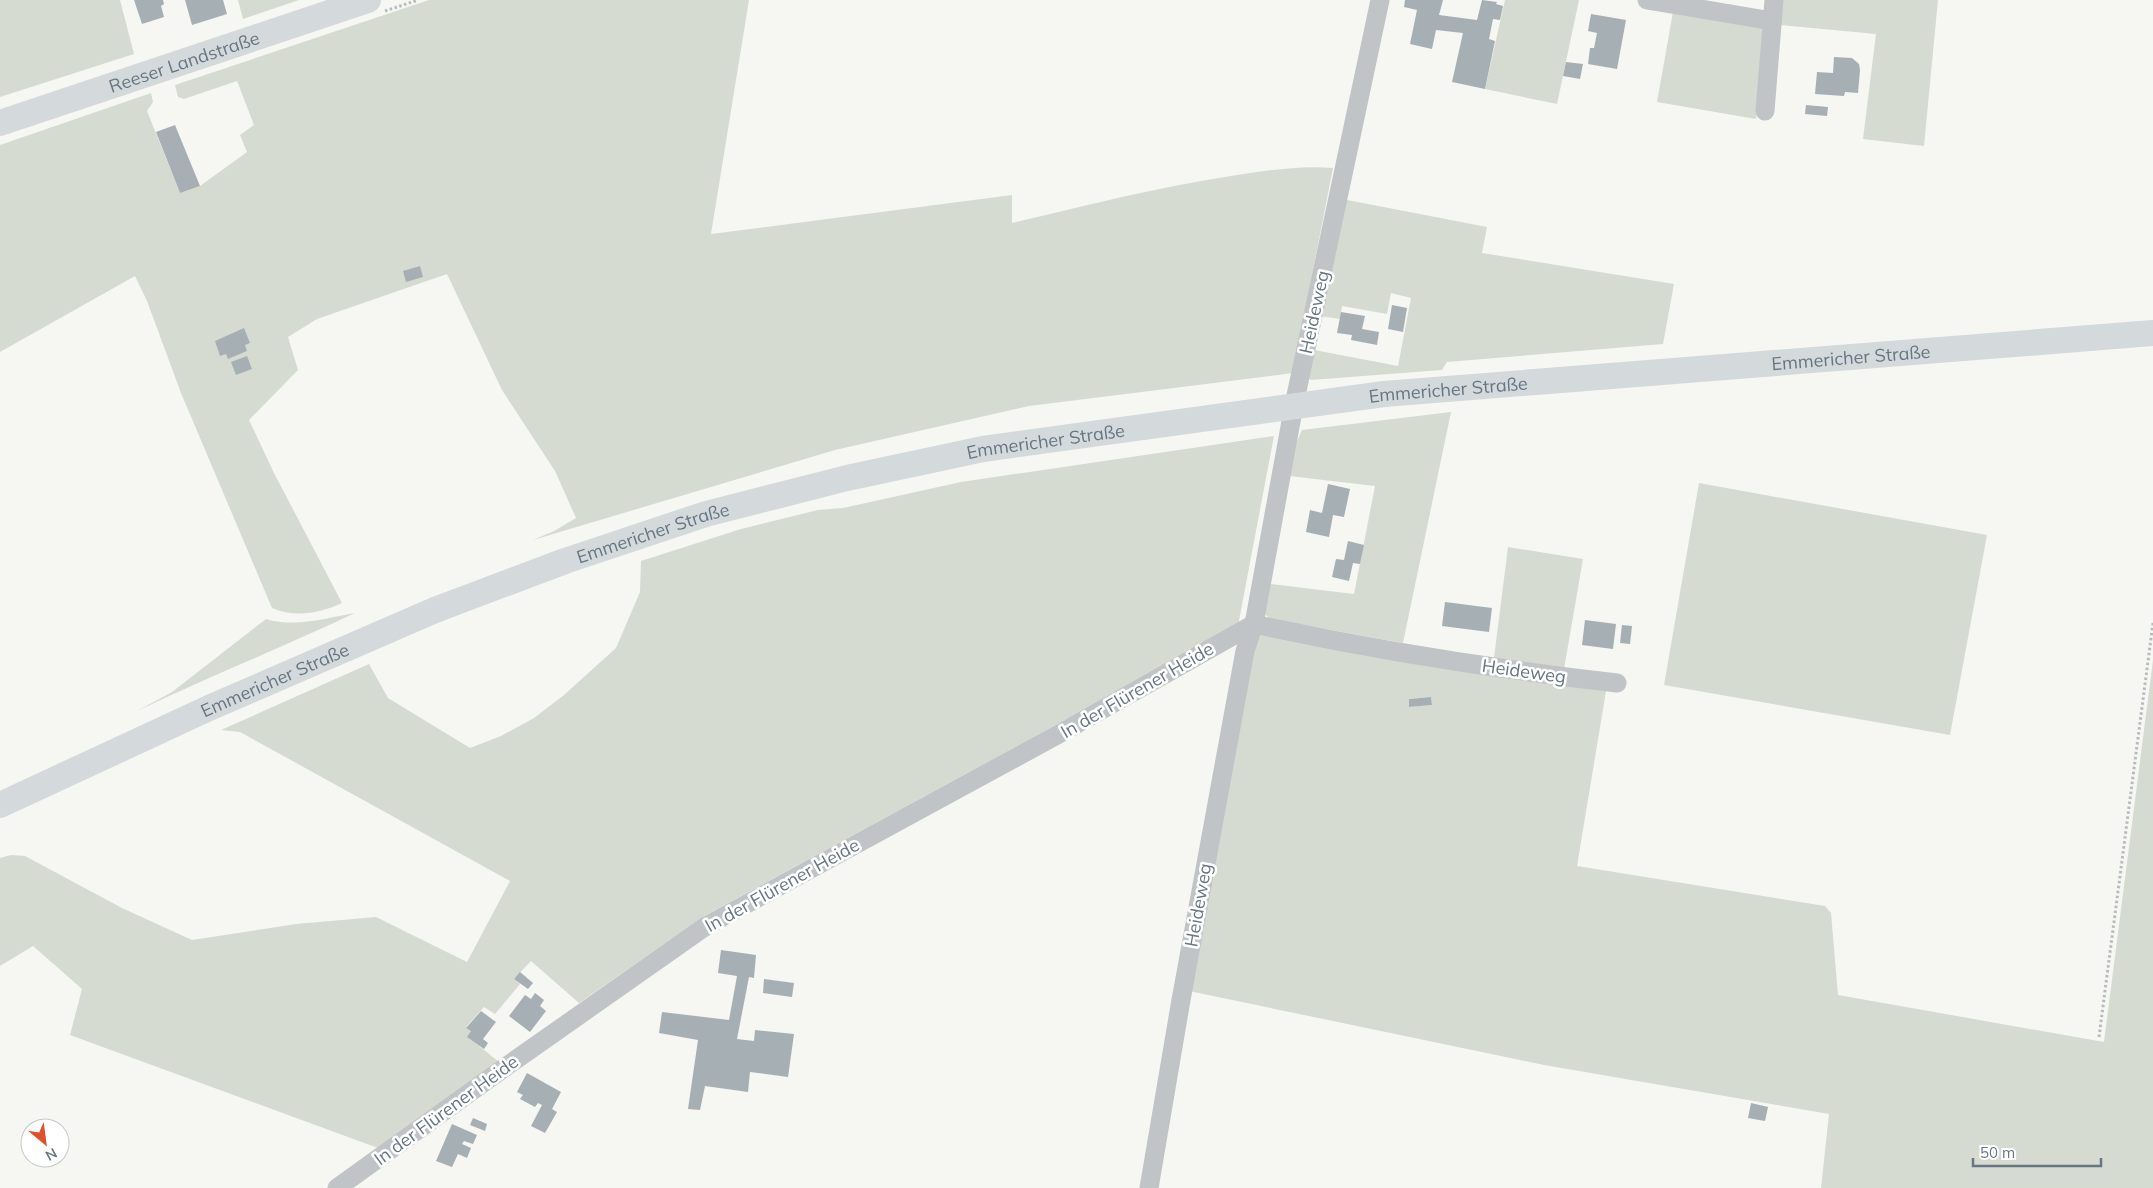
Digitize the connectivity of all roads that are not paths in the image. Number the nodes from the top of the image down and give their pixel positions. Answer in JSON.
{"nodes":[{"id":1,"x":368,"y":0,"type":"edge"},
{"id":2,"x":1380,"y":0,"type":"edge"},
{"id":3,"x":1647,"y":0,"type":"edge"},
{"id":4,"x":1774,"y":0,"type":"edge"},
{"id":5,"x":1772,"y":21,"type":"junction"},
{"id":6,"x":1765,"y":111,"type":"dead end"},
{"id":7,"x":0,"y":123,"type":"edge"},
{"id":8,"x":2153,"y":333,"type":"edge"},
{"id":9,"x":1294,"y":405,"type":"junction"},
{"id":10,"x":1254,"y":624,"type":"junction"},
{"id":11,"x":1617,"y":683,"type":"dead end"},
{"id":12,"x":0,"y":805,"type":"edge"},
{"id":13,"x":338,"y":1188,"type":"edge"},
{"id":14,"x":1149,"y":1188,"type":"edge"}],
"edges":[{"from":1,"to":7,"type":"main road","name":"Reeser Landstraße"},
{"from":2,"to":9,"type":"street","name":"Heideweg"},
{"from":3,"to":5,"type":"street"},
{"from":4,"to":5,"type":"street"},
{"from":5,"to":6,"type":"street"},
{"from":8,"to":9,"type":"main road","name":"Emmericher Straße"},
{"from":9,"to":10,"type":"street","name":"Heideweg"},
{"from":9,"to":12,"type":"main road","name":"Emmericher Straße"},
{"from":10,"to":11,"type":"street","name":"Heideweg"},
{"from":10,"to":13,"type":"street","name":"In der Flürener Heide"},
{"from":10,"to":14,"type":"street","name":"Heideweg"}]}
